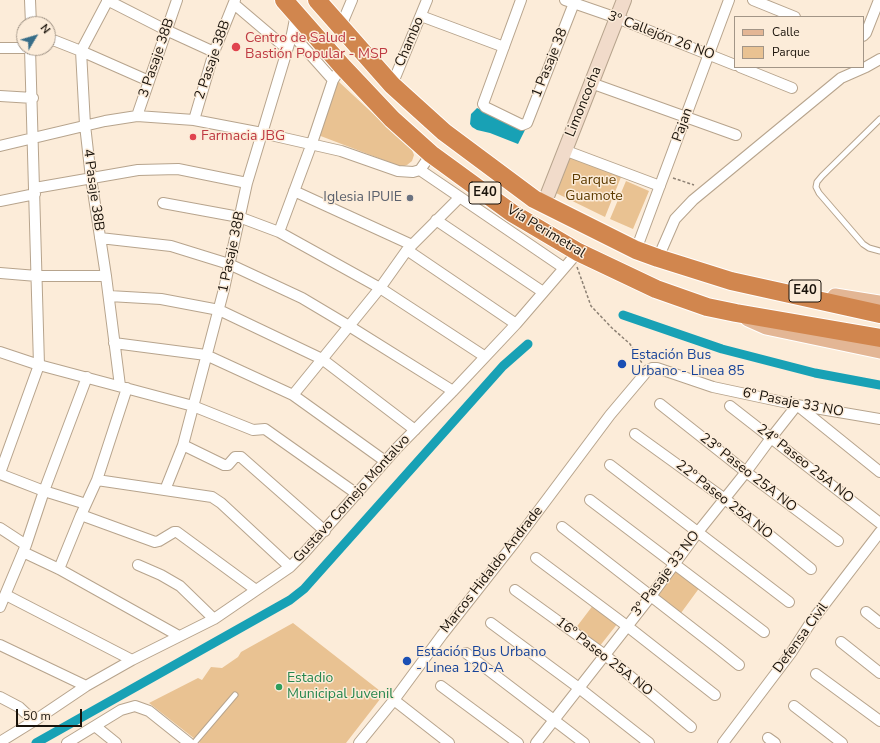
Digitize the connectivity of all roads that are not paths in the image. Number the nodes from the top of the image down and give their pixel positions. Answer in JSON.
{"nodes":[{"id":1,"x":30,"y":0,"type":"edge"},
{"id":2,"x":108,"y":0,"type":"edge"},
{"id":3,"x":177,"y":0,"type":"edge"},
{"id":4,"x":284,"y":0,"type":"edge"},
{"id":5,"x":317,"y":0,"type":"edge"},
{"id":6,"x":427,"y":0,"type":"edge"},
{"id":7,"x":521,"y":0,"type":"edge"},
{"id":8,"x":624,"y":0,"type":"edge"},
{"id":9,"x":729,"y":0,"type":"edge"},
{"id":10,"x":753,"y":0,"type":"edge"},
{"id":11,"x":879,"y":0,"type":"edge"},
{"id":12,"x":234,"y":2,"type":"edge"},
{"id":13,"x":349,"y":2,"type":"edge"},
{"id":14,"x":569,"y":2,"type":"edge"},
{"id":15,"x":296,"y":14,"type":"junction"},
{"id":16,"x":31,"y":16,"type":"edge"},
{"id":17,"x":421,"y":16,"type":"junction"},
{"id":18,"x":793,"y":16,"type":"edge"},
{"id":19,"x":617,"y":18,"type":"junction"},
{"id":20,"x":340,"y":26,"type":"junction"},
{"id":21,"x":166,"y":30,"type":"junction"},
{"id":22,"x":292,"y":34,"type":"junction"},
{"id":23,"x":865,"y":34,"type":"edge"},
{"id":24,"x":56,"y":41,"type":"edge"},
{"id":25,"x":504,"y":47,"type":"junction"},
{"id":26,"x":0,"y":48,"type":"edge"},
{"id":27,"x":16,"y":48,"type":"edge"},
{"id":28,"x":287,"y":49,"type":"junction"},
{"id":29,"x":81,"y":51,"type":"junction"},
{"id":30,"x":214,"y":52,"type":"junction"},
{"id":31,"x":709,"y":55,"type":"junction"},
{"id":32,"x":30,"y":56,"type":"edge"},
{"id":33,"x":880,"y":59,"type":"edge"},
{"id":34,"x":734,"y":65,"type":"edge"},
{"id":35,"x":742,"y":68,"type":"edge"},
{"id":36,"x":864,"y":68,"type":"edge"},
{"id":37,"x":864,"y":68,"type":"edge"},
{"id":38,"x":337,"y":73,"type":"junction"},
{"id":39,"x":149,"y":81,"type":"junction"},
{"id":40,"x":591,"y":83,"type":"junction"},
{"id":41,"x":392,"y":85,"type":"junction"},
{"id":42,"x":792,"y":88,"type":"dead end"},
{"id":43,"x":0,"y":96,"type":"edge"},
{"id":44,"x":33,"y":98,"type":"junction"},
{"id":45,"x":138,"y":116,"type":"junction"},
{"id":46,"x":686,"y":117,"type":"junction"},
{"id":47,"x":880,"y":119,"type":"edge"},
{"id":48,"x":194,"y":120,"type":"junction"},
{"id":49,"x":85,"y":125,"type":"junction"},
{"id":50,"x":262,"y":133,"type":"junction"},
{"id":51,"x":736,"y":135,"type":"dead end"},
{"id":52,"x":34,"y":137,"type":"junction"},
{"id":53,"x":312,"y":144,"type":"junction"},
{"id":54,"x":0,"y":146,"type":"edge"},
{"id":55,"x":564,"y":150,"type":"junction"},
{"id":56,"x":431,"y":154,"type":"junction"},
{"id":57,"x":420,"y":170,"type":"junction"},
{"id":58,"x":91,"y":178,"type":"junction"},
{"id":59,"x":247,"y":183,"type":"junction"},
{"id":60,"x":660,"y":186,"type":"junction"},
{"id":61,"x":35,"y":191,"type":"junction"},
{"id":62,"x":294,"y":191,"type":"junction"},
{"id":63,"x":460,"y":197,"type":"junction"},
{"id":64,"x":0,"y":201,"type":"edge"},
{"id":65,"x":163,"y":203,"type":"dead end"},
{"id":66,"x":544,"y":204,"type":"junction"},
{"id":67,"x":239,"y":217,"type":"junction"},
{"id":68,"x":436,"y":220,"type":"junction"},
{"id":69,"x":279,"y":232,"type":"junction"},
{"id":70,"x":100,"y":238,"type":"junction"},
{"id":71,"x":410,"y":247,"type":"junction"},
{"id":72,"x":636,"y":250,"type":"junction"},
{"id":73,"x":880,"y":251,"type":"edge"},
{"id":74,"x":575,"y":256,"type":"junction"},
{"id":75,"x":658,"y":258,"type":"junction"},
{"id":76,"x":229,"y":264,"type":"junction"},
{"id":77,"x":564,"y":268,"type":"junction"},
{"id":78,"x":0,"y":273,"type":"edge"},
{"id":79,"x":37,"y":276,"type":"junction"},
{"id":80,"x":106,"y":276,"type":"junction"},
{"id":81,"x":731,"y":281,"type":"junction"},
{"id":82,"x":380,"y":288,"type":"junction"},
{"id":83,"x":543,"y":292,"type":"junction"},
{"id":84,"x":109,"y":296,"type":"junction"},
{"id":85,"x":880,"y":303,"type":"edge"},
{"id":86,"x":219,"y":310,"type":"junction"},
{"id":87,"x":736,"y":313,"type":"junction"},
{"id":88,"x":880,"y":314,"type":"edge"},
{"id":89,"x":516,"y":324,"type":"junction"},
{"id":90,"x":349,"y":326,"type":"junction"},
{"id":91,"x":880,"y":338,"type":"edge"},
{"id":92,"x":114,"y":344,"type":"junction"},
{"id":93,"x":880,"y":351,"type":"edge"},
{"id":94,"x":0,"y":352,"type":"edge"},
{"id":95,"x":206,"y":355,"type":"junction"},
{"id":96,"x":484,"y":356,"type":"junction"},
{"id":97,"x":322,"y":359,"type":"junction"},
{"id":98,"x":39,"y":365,"type":"junction"},
{"id":99,"x":87,"y":377,"type":"junction"},
{"id":100,"x":123,"y":387,"type":"junction"},
{"id":101,"x":453,"y":392,"type":"junction"},
{"id":102,"x":293,"y":395,"type":"junction"},
{"id":103,"x":660,"y":404,"type":"dead end"},
{"id":104,"x":797,"y":405,"type":"junction"},
{"id":105,"x":193,"y":406,"type":"junction"},
{"id":106,"x":730,"y":406,"type":"dead end"},
{"id":107,"x":610,"y":415,"type":"joint"},
{"id":108,"x":880,"y":420,"type":"edge"},
{"id":109,"x":415,"y":430,"type":"junction"},
{"id":110,"x":635,"y":434,"type":"dead end"},
{"id":111,"x":771,"y":438,"type":"junction"},
{"id":112,"x":183,"y":445,"type":"junction"},
{"id":113,"x":385,"y":461,"type":"junction"},
{"id":114,"x":610,"y":465,"type":"dead end"},
{"id":115,"x":746,"y":472,"type":"junction"},
{"id":116,"x":880,"y":472,"type":"edge"},
{"id":117,"x":0,"y":473,"type":"edge"},
{"id":118,"x":97,"y":480,"type":"junction"},
{"id":119,"x":165,"y":490,"type":"junction"},
{"id":120,"x":44,"y":491,"type":"junction"},
{"id":121,"x":357,"y":494,"type":"junction"},
{"id":122,"x":725,"y":499,"type":"junction"},
{"id":123,"x":590,"y":500,"type":"dead end"},
{"id":124,"x":86,"y":504,"type":"junction"},
{"id":125,"x":81,"y":515,"type":"junction"},
{"id":126,"x":880,"y":523,"type":"edge"},
{"id":127,"x":562,"y":527,"type":"dead end"},
{"id":128,"x":0,"y":528,"type":"edge"},
{"id":129,"x":324,"y":531,"type":"junction"},
{"id":130,"x":698,"y":532,"type":"junction"},
{"id":131,"x":880,"y":532,"type":"edge"},
{"id":132,"x":838,"y":541,"type":"dead end"},
{"id":133,"x":25,"y":549,"type":"junction"},
{"id":134,"x":536,"y":558,"type":"dead end"},
{"id":135,"x":674,"y":565,"type":"junction"},
{"id":136,"x":138,"y":566,"type":"dead end"},
{"id":137,"x":290,"y":567,"type":"junction"},
{"id":138,"x":59,"y":569,"type":"junction"},
{"id":139,"x":811,"y":569,"type":"dead end"},
{"id":140,"x":256,"y":590,"type":"junction"},
{"id":141,"x":515,"y":590,"type":"dead end"},
{"id":142,"x":6,"y":595,"type":"junction"},
{"id":143,"x":651,"y":596,"type":"junction"},
{"id":144,"x":789,"y":602,"type":"dead end"},
{"id":145,"x":0,"y":607,"type":"edge"},
{"id":146,"x":866,"y":612,"type":"dead end"},
{"id":147,"x":214,"y":619,"type":"junction"},
{"id":148,"x":491,"y":623,"type":"dead end"},
{"id":149,"x":880,"y":623,"type":"edge"},
{"id":150,"x":627,"y":626,"type":"junction"},
{"id":151,"x":764,"y":632,"type":"dead end"},
{"id":152,"x":179,"y":636,"type":"junction"},
{"id":153,"x":841,"y":642,"type":"dead end"},
{"id":154,"x":0,"y":646,"type":"edge"},
{"id":155,"x":466,"y":653,"type":"dead end"},
{"id":156,"x":605,"y":655,"type":"junction"},
{"id":157,"x":132,"y":660,"type":"junction"},
{"id":158,"x":739,"y":665,"type":"dead end"},
{"id":159,"x":880,"y":673,"type":"edge"},
{"id":160,"x":816,"y":674,"type":"dead end"},
{"id":161,"x":86,"y":686,"type":"junction"},
{"id":162,"x":441,"y":686,"type":"dead end"},
{"id":163,"x":579,"y":688,"type":"junction"},
{"id":164,"x":715,"y":695,"type":"dead end"},
{"id":165,"x":235,"y":696,"type":"dead end"},
{"id":166,"x":0,"y":697,"type":"edge"},
{"id":167,"x":394,"y":700,"type":"junction"},
{"id":168,"x":794,"y":706,"type":"dead end"},
{"id":169,"x":554,"y":720,"type":"junction"},
{"id":170,"x":880,"y":721,"type":"edge"},
{"id":171,"x":34,"y":722,"type":"junction"},
{"id":172,"x":95,"y":726,"type":"junction"},
{"id":173,"x":691,"y":727,"type":"dead end"},
{"id":174,"x":183,"y":741,"type":"edge"},
{"id":175,"x":0,"y":742,"type":"edge"},
{"id":176,"x":67,"y":743,"type":"edge"},
{"id":177,"x":116,"y":743,"type":"edge"},
{"id":178,"x":194,"y":743,"type":"edge"},
{"id":179,"x":359,"y":743,"type":"edge"},
{"id":180,"x":449,"y":743,"type":"edge"},
{"id":181,"x":518,"y":743,"type":"edge"},
{"id":182,"x":536,"y":743,"type":"edge"},
{"id":183,"x":584,"y":743,"type":"edge"},
{"id":184,"x":648,"y":743,"type":"edge"},
{"id":185,"x":723,"y":743,"type":"edge"},
{"id":186,"x":842,"y":743,"type":"edge"}],
"edges":[{"from":1,"to":16,"type":"street"},
{"from":2,"to":21,"type":"street"},
{"from":2,"to":29,"type":"street"},
{"from":3,"to":21,"type":"street","name":"3 Pasaje 38B"},
{"from":4,"to":15,"type":"highway","name":"Vía Perimetral","number":"E40"},
{"from":5,"to":20,"type":"highway","name":"Vía Perimetral","number":"E40"},
{"from":6,"to":17,"type":"street","name":"Chambo"},
{"from":7,"to":25,"type":"street"},
{"from":8,"to":19,"type":"street","name":"Limoncocha"},
{"from":9,"to":31,"type":"street","name":"Pajan"},
{"from":10,"to":18,"type":"street"},
{"from":11,"to":23,"type":"street"},
{"from":12,"to":28,"type":"street"},
{"from":12,"to":30,"type":"street","name":"2 Pasaje 38B"},
{"from":13,"to":20,"type":"street"},
{"from":14,"to":19,"type":"street","name":"3º Callejón 26 NO"},
{"from":14,"to":25,"type":"street","name":"1 Pasaje 38"},
{"from":15,"to":22,"type":"street","name":"1 Pasaje 38B"},
{"from":15,"to":38,"type":"highway","name":"Vía Perimetral","number":"E40"},
{"from":17,"to":25,"type":"street"},
{"from":17,"to":41,"type":"street","name":"Chambo"},
{"from":19,"to":31,"type":"street","name":"3º Callejón 26 NO"},
{"from":19,"to":40,"type":"street","name":"Limoncocha"},
{"from":20,"to":41,"type":"highway","name":"Vía Perimetral","number":"E40"},
{"from":21,"to":30,"type":"street"},
{"from":21,"to":39,"type":"street","name":"3 Pasaje 38B"},
{"from":22,"to":28,"type":"street","name":"1 Pasaje 38B"},
{"from":22,"to":38,"type":"street"},
{"from":24,"to":29,"type":"street"},
{"from":26,"to":27,"type":"street"},
{"from":28,"to":50,"type":"street","name":"1 Pasaje 38B"},
{"from":29,"to":39,"type":"street"},
{"from":29,"to":49,"type":"street","name":"4 Pasaje 38B"},
{"from":30,"to":48,"type":"street","name":"2 Pasaje 38B"},
{"from":31,"to":34,"type":"street","name":"3º Callejón 26 NO"},
{"from":31,"to":46,"type":"street","name":"Pajan"},
{"from":32,"to":44,"type":"street"},
{"from":33,"to":37,"type":"street"},
{"from":35,"to":42,"type":"street"},
{"from":36,"to":75,"type":"street"},
{"from":38,"to":53,"type":"street"},
{"from":38,"to":56,"type":"highway","name":"Vía Perimetral","number":"E40"},
{"from":39,"to":45,"type":"street","name":"3 Pasaje 38B"},
{"from":40,"to":46,"type":"street"},
{"from":40,"to":55,"type":"street","name":"Limoncocha"},
{"from":41,"to":66,"type":"highway","name":"Vía Perimetral","number":"E40"},
{"from":43,"to":44,"type":"street"},
{"from":44,"to":52,"type":"street"},
{"from":45,"to":48,"type":"street"},
{"from":45,"to":49,"type":"street"},
{"from":46,"to":51,"type":"street"},
{"from":46,"to":60,"type":"street","name":"Pajan"},
{"from":47,"to":73,"type":"lane"},
{"from":48,"to":50,"type":"street"},
{"from":49,"to":52,"type":"street"},
{"from":49,"to":58,"type":"street","name":"4 Pasaje 38B"},
{"from":50,"to":53,"type":"street"},
{"from":50,"to":59,"type":"street","name":"1 Pasaje 38B"},
{"from":52,"to":54,"type":"street"},
{"from":52,"to":61,"type":"street"},
{"from":53,"to":57,"type":"street"},
{"from":53,"to":62,"type":"street"},
{"from":55,"to":60,"type":"street"},
{"from":55,"to":66,"type":"street","name":"Limoncocha"},
{"from":56,"to":57,"type":"street"},
{"from":56,"to":74,"type":"highway","name":"Vía Perimetral","number":"E40"},
{"from":57,"to":63,"type":"street"},
{"from":58,"to":59,"type":"street"},
{"from":58,"to":61,"type":"street"},
{"from":58,"to":70,"type":"street","name":"4 Pasaje 38B"},
{"from":59,"to":67,"type":"street","name":"1 Pasaje 38B"},
{"from":60,"to":72,"type":"street","name":"Pajan"},
{"from":61,"to":64,"type":"street"},
{"from":61,"to":79,"type":"street"},
{"from":62,"to":69,"type":"street"},
{"from":62,"to":71,"type":"street"},
{"from":63,"to":68,"type":"street"},
{"from":63,"to":77,"type":"street"},
{"from":65,"to":67,"type":"street"},
{"from":66,"to":72,"type":"highway","name":"Vía Perimetral","number":"E40"},
{"from":67,"to":69,"type":"street"},
{"from":67,"to":76,"type":"street","name":"1 Pasaje 38B"},
{"from":68,"to":71,"type":"street"},
{"from":68,"to":83,"type":"street"},
{"from":69,"to":82,"type":"street"},
{"from":70,"to":76,"type":"street"},
{"from":70,"to":80,"type":"street","name":"4 Pasaje 38B"},
{"from":71,"to":82,"type":"street"},
{"from":71,"to":89,"type":"street"},
{"from":72,"to":75,"type":"highway","name":"Vía Perimetral","number":"E40"},
{"from":74,"to":77,"type":"street","name":"Gustavo Cornejo Montalvo"},
{"from":74,"to":87,"type":"highway","name":"Vía Perimetral","number":"E40"},
{"from":75,"to":81,"type":"highway","name":"Vía Perimetral","number":"E40"},
{"from":76,"to":86,"type":"street","name":"1 Pasaje 38B"},
{"from":76,"to":90,"type":"street"},
{"from":77,"to":83,"type":"street","name":"Gustavo Cornejo Montalvo"},
{"from":78,"to":79,"type":"street"},
{"from":79,"to":80,"type":"street"},
{"from":79,"to":98,"type":"street"},
{"from":80,"to":84,"type":"street","name":"4 Pasaje 38B"},
{"from":81,"to":85,"type":"main road","name":"Vía Perimetral","number":"E40"},
{"from":81,"to":88,"type":"highway","name":"Vía Perimetral"},
{"from":82,"to":90,"type":"street"},
{"from":82,"to":96,"type":"street"},
{"from":83,"to":89,"type":"street","name":"Gustavo Cornejo Montalvo"},
{"from":84,"to":86,"type":"street"},
{"from":84,"to":92,"type":"street","name":"4 Pasaje 38B"},
{"from":86,"to":95,"type":"street","name":"1 Pasaje 38B"},
{"from":86,"to":97,"type":"street"},
{"from":87,"to":91,"type":"highway","name":"Vía Perimetral"},
{"from":87,"to":93,"type":"main road","name":"Vía Perimetral","number":"E40"},
{"from":89,"to":96,"type":"street","name":"Gustavo Cornejo Montalvo"},
{"from":90,"to":97,"type":"street"},
{"from":90,"to":101,"type":"street"},
{"from":92,"to":95,"type":"street"},
{"from":92,"to":100,"type":"street","name":"4 Pasaje 38B"},
{"from":94,"to":98,"type":"street"},
{"from":95,"to":102,"type":"street"},
{"from":95,"to":105,"type":"street","name":"1 Pasaje 38B"},
{"from":96,"to":101,"type":"street","name":"Gustavo Cornejo Montalvo"},
{"from":97,"to":102,"type":"street"},
{"from":97,"to":109,"type":"street"},
{"from":98,"to":99,"type":"street"},
{"from":98,"to":117,"type":"street"},
{"from":99,"to":100,"type":"street"},
{"from":99,"to":120,"type":"street"},
{"from":100,"to":105,"type":"street"},
{"from":100,"to":118,"type":"street","name":"4 Pasaje 38B"},
{"from":101,"to":109,"type":"street","name":"Gustavo Cornejo Montalvo"},
{"from":102,"to":113,"type":"street"},
{"from":103,"to":115,"type":"street","name":"23º Paseo 25A NO"},
{"from":104,"to":107,"type":"street","name":"6º Pasaje 33 NO"},
{"from":104,"to":108,"type":"street","name":"6º Pasaje 33 NO"},
{"from":104,"to":111,"type":"street","name":"3º Pasaje 33 NO"},
{"from":104,"to":116,"type":"street"},
{"from":105,"to":112,"type":"street","name":"1 Pasaje 38B"},
{"from":105,"to":121,"type":"street"},
{"from":106,"to":111,"type":"street","name":"24º Paseo 25A NO"},
{"from":107,"to":167,"type":"street","name":"Marcos Hidaldo Andrade"},
{"from":109,"to":113,"type":"street","name":"Gustavo Cornejo Montalvo"},
{"from":110,"to":122,"type":"street","name":"22º Paseo 25A NO"},
{"from":111,"to":115,"type":"street","name":"3º Pasaje 33 NO"},
{"from":111,"to":126,"type":"street","name":"24º Paseo 25A NO"},
{"from":112,"to":119,"type":"street","name":"1 Pasaje 38B"},
{"from":112,"to":129,"type":"street"},
{"from":113,"to":121,"type":"street","name":"Gustavo Cornejo Montalvo"},
{"from":114,"to":130,"type":"street"},
{"from":115,"to":122,"type":"street","name":"3º Pasaje 33 NO"},
{"from":115,"to":132,"type":"street","name":"23º Paseo 25A NO"},
{"from":117,"to":120,"type":"street"},
{"from":118,"to":119,"type":"street"},
{"from":118,"to":124,"type":"street","name":"4 Pasaje 38B"},
{"from":119,"to":137,"type":"street"},
{"from":120,"to":124,"type":"street"},
{"from":120,"to":133,"type":"street"},
{"from":121,"to":129,"type":"street","name":"Gustavo Cornejo Montalvo"},
{"from":122,"to":130,"type":"street","name":"3º Pasaje 33 NO"},
{"from":122,"to":139,"type":"street","name":"22º Paseo 25A NO"},
{"from":123,"to":135,"type":"street"},
{"from":124,"to":125,"type":"street","name":"4 Pasaje 38B"},
{"from":125,"to":138,"type":"street","name":"4 Pasaje 38B"},
{"from":125,"to":140,"type":"street"},
{"from":127,"to":143,"type":"street"},
{"from":128,"to":133,"type":"street"},
{"from":129,"to":137,"type":"street","name":"Gustavo Cornejo Montalvo"},
{"from":130,"to":135,"type":"street","name":"3º Pasaje 33 NO"},
{"from":130,"to":144,"type":"street"},
{"from":131,"to":185,"type":"street","name":"Defensa Civil"},
{"from":133,"to":138,"type":"street"},
{"from":133,"to":142,"type":"street"},
{"from":134,"to":150,"type":"street"},
{"from":135,"to":143,"type":"street","name":"3º Pasaje 33 NO"},
{"from":135,"to":151,"type":"street"},
{"from":136,"to":147,"type":"street"},
{"from":137,"to":140,"type":"street","name":"Gustavo Cornejo Montalvo"},
{"from":138,"to":152,"type":"street"},
{"from":140,"to":147,"type":"street","name":"Gustavo Cornejo Montalvo"},
{"from":141,"to":156,"type":"street","name":"16º Paseo 25A NO"},
{"from":142,"to":145,"type":"street"},
{"from":142,"to":157,"type":"street"},
{"from":143,"to":150,"type":"street","name":"3º Pasaje 33 NO"},
{"from":143,"to":158,"type":"street"},
{"from":146,"to":149,"type":"street"},
{"from":147,"to":152,"type":"street","name":"Gustavo Cornejo Montalvo"},
{"from":148,"to":163,"type":"street"},
{"from":150,"to":156,"type":"street","name":"3º Pasaje 33 NO"},
{"from":150,"to":164,"type":"street"},
{"from":152,"to":157,"type":"street","name":"Gustavo Cornejo Montalvo"},
{"from":153,"to":159,"type":"street"},
{"from":154,"to":161,"type":"street"},
{"from":155,"to":169,"type":"street"},
{"from":156,"to":163,"type":"street","name":"3º Pasaje 33 NO"},
{"from":156,"to":173,"type":"street","name":"16º Paseo 25A NO"},
{"from":157,"to":161,"type":"street","name":"Gustavo Cornejo Montalvo"},
{"from":160,"to":170,"type":"street"},
{"from":161,"to":171,"type":"street","name":"Gustavo Cornejo Montalvo"},
{"from":162,"to":181,"type":"street"},
{"from":163,"to":169,"type":"street","name":"3º Pasaje 33 NO"},
{"from":163,"to":184,"type":"street"},
{"from":165,"to":178,"type":"lane"},
{"from":166,"to":171,"type":"street"},
{"from":167,"to":179,"type":"street","name":"Marcos Hidaldo Andrade"},
{"from":167,"to":180,"type":"street"},
{"from":168,"to":186,"type":"street"},
{"from":169,"to":182,"type":"street","name":"3º Pasaje 33 NO"},
{"from":169,"to":183,"type":"street"},
{"from":171,"to":175,"type":"street","name":"Gustavo Cornejo Montalvo"},
{"from":172,"to":174,"type":"street"},
{"from":172,"to":176,"type":"street"},
{"from":172,"to":177,"type":"street"}]}
